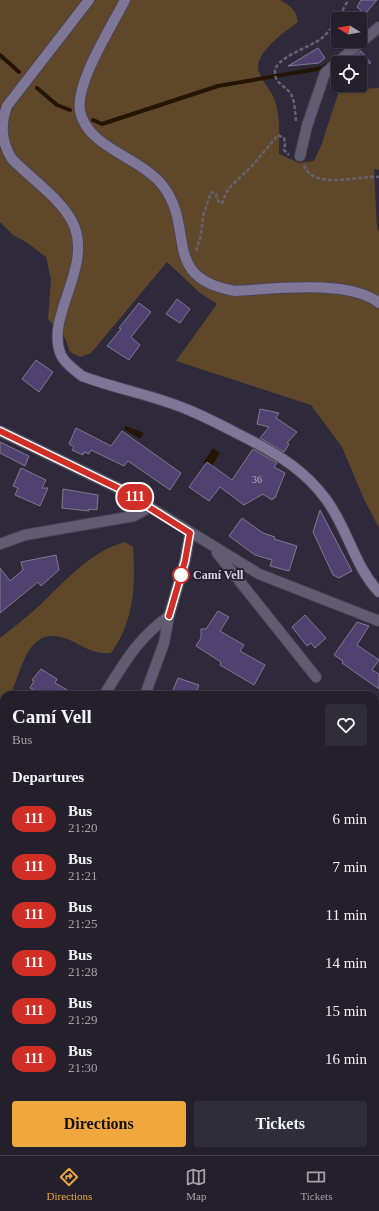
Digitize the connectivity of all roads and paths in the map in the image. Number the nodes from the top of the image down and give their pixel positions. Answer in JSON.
{"nodes":[{"id":1,"x":89,"y":0,"type":"edge"},
{"id":2,"x":125,"y":0,"type":"edge"},
{"id":3,"x":379,"y":27,"type":"edge"},
{"id":4,"x":300,"y":156,"type":"joint"},
{"id":5,"x":193,"y":273,"type":"junction"},
{"id":6,"x":379,"y":303,"type":"edge"},
{"id":7,"x":0,"y":431,"type":"edge"},
{"id":8,"x":150,"y":507,"type":"junction"},
{"id":9,"x":190,"y":533,"type":"junction"},
{"id":10,"x":0,"y":544,"type":"edge"},
{"id":11,"x":212,"y":547,"type":"junction"},
{"id":12,"x":379,"y":592,"type":"edge"},
{"id":13,"x":169,"y":616,"type":"junction"},
{"id":14,"x":379,"y":621,"type":"edge"},
{"id":15,"x":316,"y":677,"type":"dead end"},
{"id":16,"x":107,"y":691,"type":"edge"},
{"id":17,"x":146,"y":691,"type":"edge"}],
"edges":[{"from":1,"to":12,"type":"main road"},
{"from":2,"to":5,"type":"main road"},
{"from":3,"to":4,"type":"street"},
{"from":4,"to":5,"type":"path"},
{"from":5,"to":6,"type":"main road"},
{"from":7,"to":8,"type":"street"},
{"from":8,"to":9,"type":"street"},
{"from":8,"to":10,"type":"street"},
{"from":9,"to":11,"type":"street"},
{"from":9,"to":13,"type":"street"},
{"from":11,"to":14,"type":"street"},
{"from":11,"to":15,"type":"street"},
{"from":13,"to":16,"type":"street"},
{"from":13,"to":17,"type":"street"}]}
